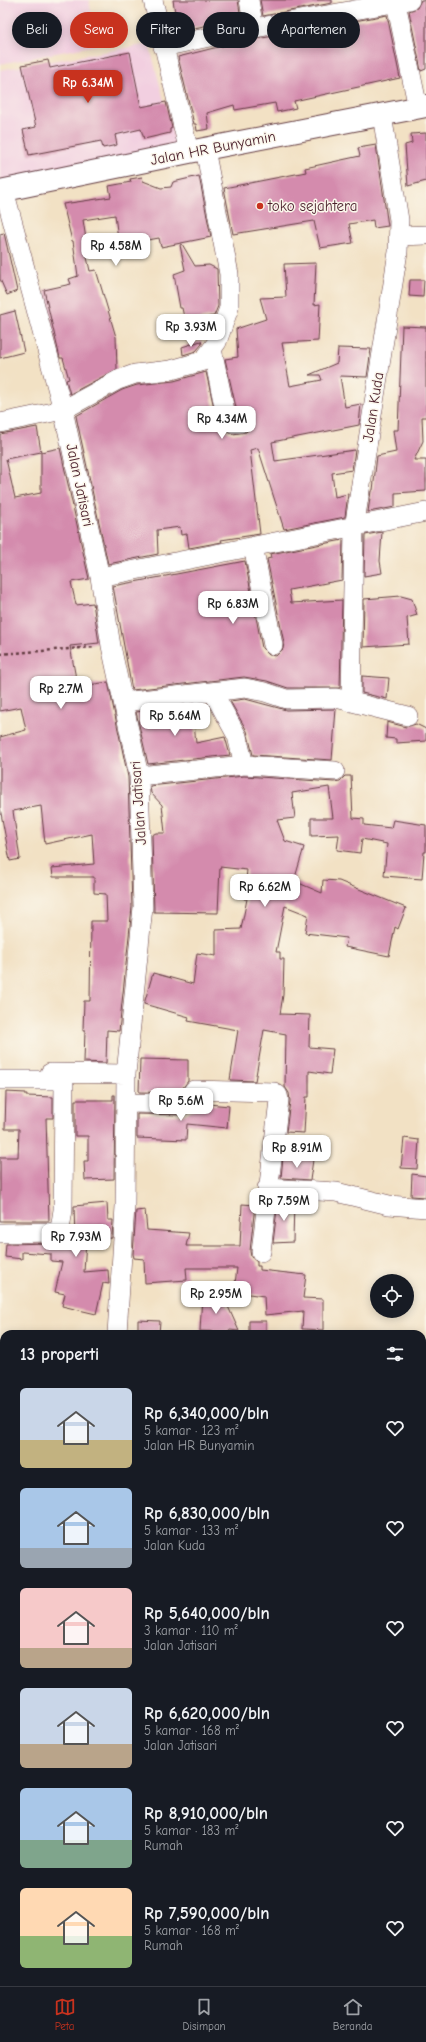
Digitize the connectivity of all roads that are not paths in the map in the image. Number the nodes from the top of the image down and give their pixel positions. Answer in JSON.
{"nodes":[{"id":1,"x":153,"y":0,"type":"edge"},
{"id":2,"x":249,"y":0,"type":"edge"},
{"id":3,"x":403,"y":2,"type":"edge"},
{"id":4,"x":337,"y":6,"type":"edge"},
{"id":5,"x":156,"y":12,"type":"edge"},
{"id":6,"x":251,"y":12,"type":"edge"},
{"id":7,"x":259,"y":28,"type":"edge"},
{"id":8,"x":164,"y":48,"type":"edge"},
{"id":9,"x":422,"y":107,"type":"edge"},
{"id":10,"x":382,"y":115,"type":"junction"},
{"id":11,"x":197,"y":150,"type":"junction"},
{"id":12,"x":2,"y":191,"type":"edge"},
{"id":13,"x":426,"y":235,"type":"edge"},
{"id":14,"x":399,"y":236,"type":"junction"},
{"id":15,"x":212,"y":349,"type":"junction"},
{"id":16,"x":63,"y":410,"type":"junction"},
{"id":17,"x":240,"y":422,"type":"dead end"},
{"id":18,"x":0,"y":423,"type":"edge"},
{"id":19,"x":426,"y":512,"type":"edge"},
{"id":20,"x":354,"y":528,"type":"junction"},
{"id":21,"x":253,"y":546,"type":"junction"},
{"id":22,"x":100,"y":577,"type":"junction"},
{"id":23,"x":273,"y":645,"type":"dead end"},
{"id":24,"x":214,"y":692,"type":"junction"},
{"id":25,"x":123,"y":702,"type":"junction"},
{"id":26,"x":351,"y":702,"type":"junction"},
{"id":27,"x":408,"y":716,"type":"dead end"},
{"id":28,"x":244,"y":765,"type":"junction"},
{"id":29,"x":335,"y":771,"type":"dead end"},
{"id":30,"x":139,"y":776,"type":"junction"},
{"id":31,"x":0,"y":1073,"type":"edge"},
{"id":32,"x":126,"y":1074,"type":"junction"},
{"id":33,"x":0,"y":1080,"type":"edge"},
{"id":34,"x":126,"y":1103,"type":"junction"},
{"id":35,"x":267,"y":1188,"type":"junction"},
{"id":36,"x":426,"y":1208,"type":"edge"},
{"id":37,"x":0,"y":1233,"type":"edge"},
{"id":38,"x":261,"y":1252,"type":"dead end"},
{"id":39,"x":117,"y":1330,"type":"edge"}],
"edges":[{"from":1,"to":5,"type":"street"},
{"from":2,"to":6,"type":"street"},
{"from":3,"to":4,"type":"street"},
{"from":3,"to":9,"type":"street"},
{"from":4,"to":7,"type":"street"},
{"from":8,"to":11,"type":"street"},
{"from":9,"to":10,"type":"main road","name":"Jalan HR Bunyamin"},
{"from":10,"to":11,"type":"main road","name":"Jalan HR Bunyamin"},
{"from":10,"to":14,"type":"street","name":"Jalan Kuda"},
{"from":11,"to":12,"type":"main road","name":"Jalan HR Bunyamin"},
{"from":11,"to":15,"type":"street"},
{"from":12,"to":16,"type":"street","name":"Jalan Jatisari"},
{"from":13,"to":14,"type":"street"},
{"from":14,"to":20,"type":"street","name":"Jalan Kuda"},
{"from":15,"to":16,"type":"street"},
{"from":15,"to":17,"type":"street"},
{"from":16,"to":18,"type":"street"},
{"from":16,"to":22,"type":"street","name":"Jalan Jatisari"},
{"from":19,"to":20,"type":"street"},
{"from":20,"to":21,"type":"street"},
{"from":20,"to":26,"type":"street","name":"Jalan Kuda"},
{"from":21,"to":22,"type":"street"},
{"from":21,"to":23,"type":"street"},
{"from":22,"to":25,"type":"street","name":"Jalan Jatisari"},
{"from":24,"to":25,"type":"street"},
{"from":24,"to":26,"type":"street"},
{"from":24,"to":28,"type":"street"},
{"from":25,"to":30,"type":"street","name":"Jalan Jatisari"},
{"from":26,"to":27,"type":"street"},
{"from":28,"to":29,"type":"street"},
{"from":28,"to":30,"type":"street"},
{"from":30,"to":32,"type":"street","name":"Jalan Jatisari"},
{"from":31,"to":32,"type":"street"},
{"from":32,"to":34,"type":"street","name":"Jalan Jatisari"},
{"from":33,"to":37,"type":"street"},
{"from":34,"to":35,"type":"street"},
{"from":34,"to":39,"type":"street","name":"Jalan Jatisari"},
{"from":35,"to":36,"type":"street"},
{"from":35,"to":38,"type":"street"}]}
